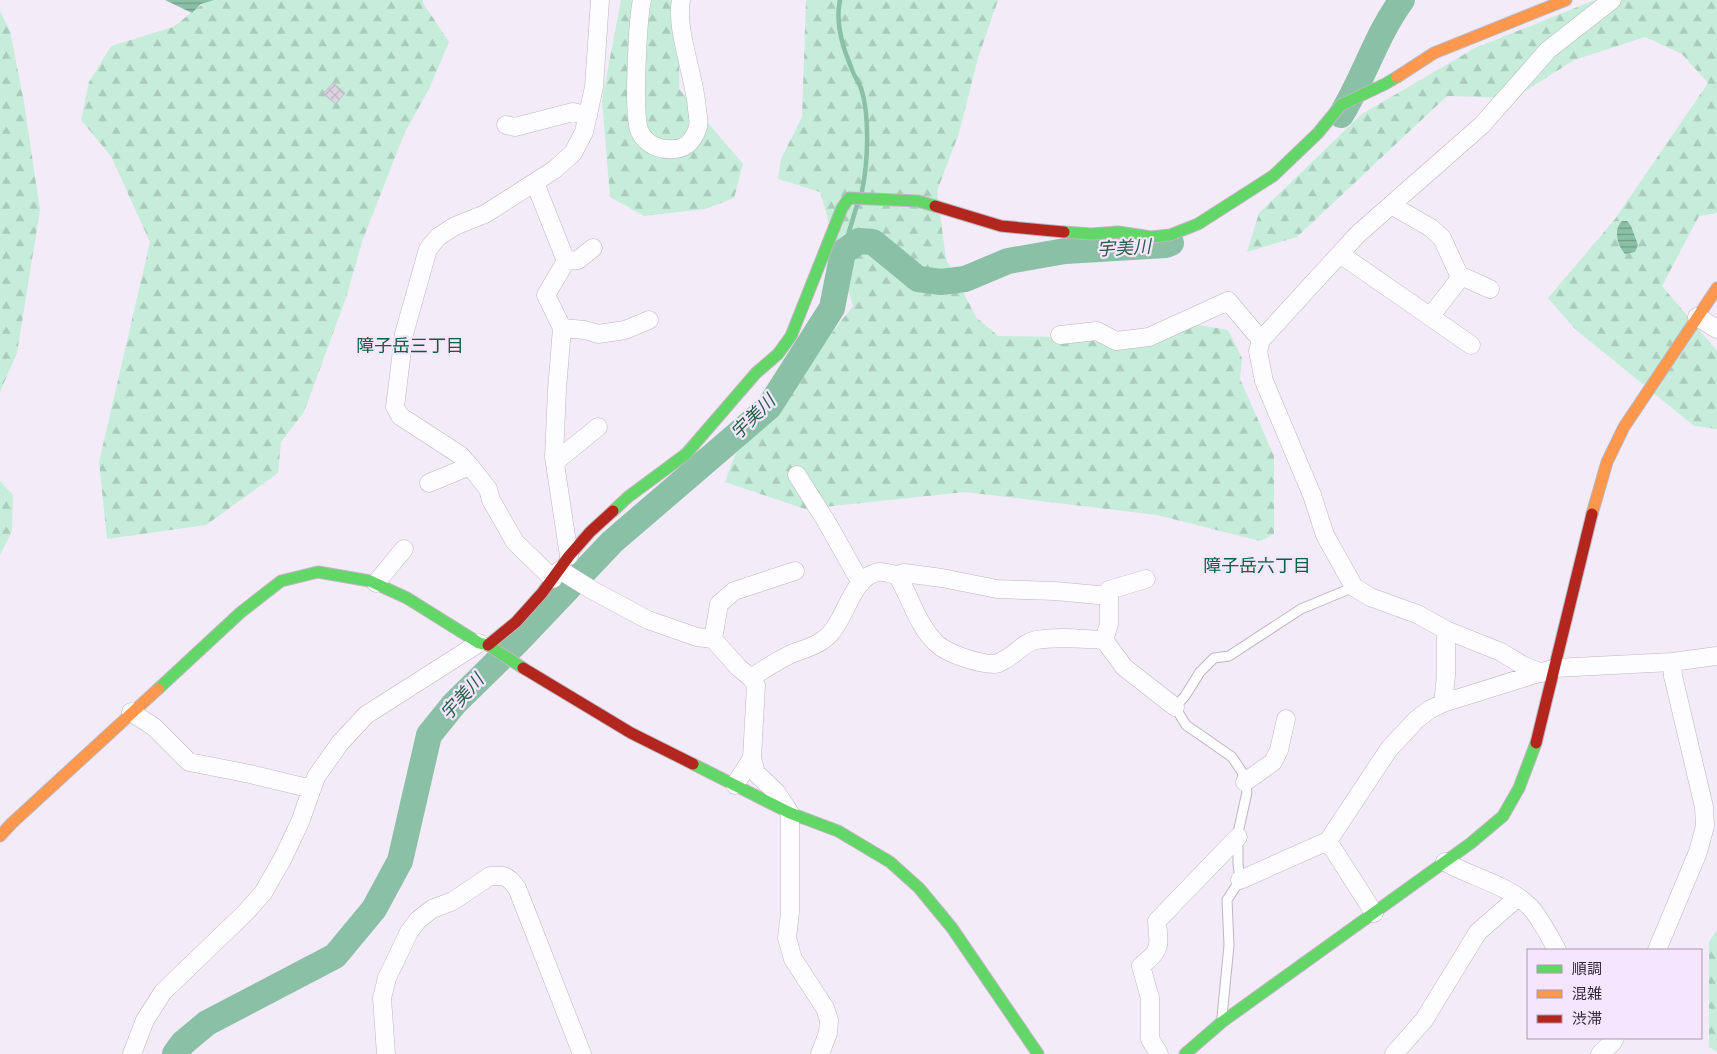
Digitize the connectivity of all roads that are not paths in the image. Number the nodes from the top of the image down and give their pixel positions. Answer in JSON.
{"nodes":[{"id":1,"x":600,"y":0,"type":"edge"},
{"id":2,"x":642,"y":0,"type":"edge"},
{"id":3,"x":682,"y":0,"type":"edge"},
{"id":4,"x":1566,"y":0,"type":"edge"},
{"id":5,"x":1612,"y":0,"type":"edge"},
{"id":6,"x":588,"y":116,"type":"junction"},
{"id":7,"x":506,"y":126,"type":"dead end"},
{"id":8,"x":535,"y":183,"type":"junction"},
{"id":9,"x":1392,"y":205,"type":"junction"},
{"id":10,"x":593,"y":248,"type":"dead end"},
{"id":11,"x":1340,"y":254,"type":"junction"},
{"id":12,"x":566,"y":261,"type":"junction"},
{"id":13,"x":1459,"y":275,"type":"junction"},
{"id":14,"x":1717,"y":288,"type":"edge"},
{"id":15,"x":1490,"y":289,"type":"dead end"},
{"id":16,"x":1430,"y":317,"type":"junction"},
{"id":17,"x":1697,"y":318,"type":"junction"},
{"id":18,"x":649,"y":320,"type":"dead end"},
{"id":19,"x":562,"y":328,"type":"junction"},
{"id":20,"x":1717,"y":329,"type":"edge"},
{"id":21,"x":1060,"y":334,"type":"dead end"},
{"id":22,"x":1261,"y":340,"type":"junction"},
{"id":23,"x":1471,"y":345,"type":"dead end"},
{"id":24,"x":598,"y":427,"type":"dead end"},
{"id":25,"x":555,"y":462,"type":"junction"},
{"id":26,"x":470,"y":466,"type":"junction"},
{"id":27,"x":797,"y":475,"type":"dead end"},
{"id":28,"x":429,"y":483,"type":"dead end"},
{"id":29,"x":404,"y":549,"type":"dead end"},
{"id":30,"x":562,"y":570,"type":"junction"},
{"id":31,"x":794,"y":571,"type":"dead end"},
{"id":32,"x":897,"y":576,"type":"junction"},
{"id":33,"x":1146,"y":580,"type":"dead end"},
{"id":34,"x":376,"y":583,"type":"junction"},
{"id":35,"x":861,"y":583,"type":"junction"},
{"id":36,"x":1354,"y":587,"type":"junction"},
{"id":37,"x":1109,"y":596,"type":"junction"},
{"id":38,"x":1446,"y":630,"type":"junction"},
{"id":39,"x":713,"y":639,"type":"junction"},
{"id":40,"x":1104,"y":640,"type":"junction"},
{"id":41,"x":487,"y":645,"type":"junction"},
{"id":42,"x":1717,"y":656,"type":"edge"},
{"id":43,"x":1672,"y":662,"type":"junction"},
{"id":44,"x":1548,"y":671,"type":"junction"},
{"id":45,"x":751,"y":678,"type":"junction"},
{"id":46,"x":1444,"y":702,"type":"junction"},
{"id":47,"x":1175,"y":707,"type":"junction"},
{"id":48,"x":131,"y":712,"type":"junction"},
{"id":49,"x":1286,"y":719,"type":"dead end"},
{"id":50,"x":752,"y":758,"type":"junction"},
{"id":51,"x":1245,"y":782,"type":"junction"},
{"id":52,"x":735,"y":785,"type":"junction"},
{"id":53,"x":312,"y":789,"type":"junction"},
{"id":54,"x":790,"y":813,"type":"junction"},
{"id":55,"x":0,"y":836,"type":"edge"},
{"id":56,"x":1238,"y":837,"type":"junction"},
{"id":57,"x":1328,"y":841,"type":"junction"},
{"id":58,"x":1445,"y":862,"type":"junction"},
{"id":59,"x":1240,"y":880,"type":"junction"},
{"id":60,"x":1517,"y":898,"type":"junction"},
{"id":61,"x":1374,"y":913,"type":"junction"},
{"id":62,"x":1556,"y":949,"type":"edge"},
{"id":63,"x":1656,"y":949,"type":"edge"},
{"id":64,"x":1222,"y":1022,"type":"junction"},
{"id":65,"x":1614,"y":1039,"type":"edge"},
{"id":66,"x":132,"y":1054,"type":"edge"},
{"id":67,"x":386,"y":1054,"type":"edge"},
{"id":68,"x":582,"y":1054,"type":"edge"},
{"id":69,"x":820,"y":1054,"type":"edge"},
{"id":70,"x":1038,"y":1054,"type":"edge"},
{"id":71,"x":1159,"y":1054,"type":"edge"},
{"id":72,"x":1186,"y":1054,"type":"edge"},
{"id":73,"x":1394,"y":1054,"type":"edge"},
{"id":74,"x":1600,"y":1054,"type":"edge"}],
"edges":[{"from":1,"to":6,"type":"street"},
{"from":2,"to":3,"type":"street"},
{"from":4,"to":30,"type":"street"},
{"from":5,"to":9,"type":"street"},
{"from":6,"to":7,"type":"street"},
{"from":6,"to":8,"type":"street"},
{"from":8,"to":12,"type":"street"},
{"from":8,"to":26,"type":"street"},
{"from":9,"to":11,"type":"street"},
{"from":9,"to":13,"type":"street"},
{"from":10,"to":12,"type":"street"},
{"from":11,"to":16,"type":"street"},
{"from":11,"to":22,"type":"street"},
{"from":12,"to":19,"type":"street"},
{"from":13,"to":15,"type":"street"},
{"from":13,"to":16,"type":"street"},
{"from":14,"to":17,"type":"street"},
{"from":16,"to":23,"type":"street"},
{"from":17,"to":20,"type":"street"},
{"from":17,"to":44,"type":"street"},
{"from":18,"to":19,"type":"street"},
{"from":19,"to":25,"type":"street"},
{"from":21,"to":22,"type":"street"},
{"from":22,"to":36,"type":"street"},
{"from":24,"to":25,"type":"street"},
{"from":25,"to":30,"type":"street"},
{"from":26,"to":28,"type":"street"},
{"from":26,"to":30,"type":"street"},
{"from":27,"to":35,"type":"street"},
{"from":29,"to":34,"type":"street"},
{"from":30,"to":39,"type":"street"},
{"from":30,"to":41,"type":"street"},
{"from":31,"to":39,"type":"street"},
{"from":32,"to":35,"type":"street"},
{"from":32,"to":37,"type":"street"},
{"from":32,"to":40,"type":"street"},
{"from":33,"to":37,"type":"street"},
{"from":34,"to":41,"type":"street"},
{"from":34,"to":48,"type":"street"},
{"from":35,"to":45,"type":"street"},
{"from":36,"to":38,"type":"street"},
{"from":36,"to":47,"type":"lane"},
{"from":37,"to":40,"type":"street"},
{"from":38,"to":44,"type":"street"},
{"from":38,"to":46,"type":"street"},
{"from":39,"to":45,"type":"street"},
{"from":40,"to":47,"type":"street"},
{"from":41,"to":52,"type":"street"},
{"from":41,"to":53,"type":"street"},
{"from":42,"to":43,"type":"street"},
{"from":43,"to":44,"type":"street"},
{"from":43,"to":63,"type":"street"},
{"from":44,"to":46,"type":"street"},
{"from":44,"to":58,"type":"street"},
{"from":45,"to":50,"type":"street"},
{"from":46,"to":57,"type":"street"},
{"from":47,"to":51,"type":"lane"},
{"from":48,"to":53,"type":"street"},
{"from":48,"to":55,"type":"street"},
{"from":49,"to":51,"type":"street"},
{"from":50,"to":52,"type":"street"},
{"from":50,"to":54,"type":"street"},
{"from":51,"to":56,"type":"lane"},
{"from":52,"to":54,"type":"street"},
{"from":53,"to":66,"type":"street"},
{"from":54,"to":69,"type":"street"},
{"from":54,"to":70,"type":"street"},
{"from":56,"to":59,"type":"lane"},
{"from":56,"to":71,"type":"street"},
{"from":57,"to":59,"type":"street"},
{"from":57,"to":61,"type":"street"},
{"from":58,"to":60,"type":"street"},
{"from":58,"to":61,"type":"street"},
{"from":59,"to":64,"type":"lane"},
{"from":60,"to":62,"type":"street"},
{"from":60,"to":73,"type":"street"},
{"from":61,"to":64,"type":"street"},
{"from":64,"to":72,"type":"street"},
{"from":65,"to":74,"type":"street"},
{"from":67,"to":68,"type":"street"}]}
